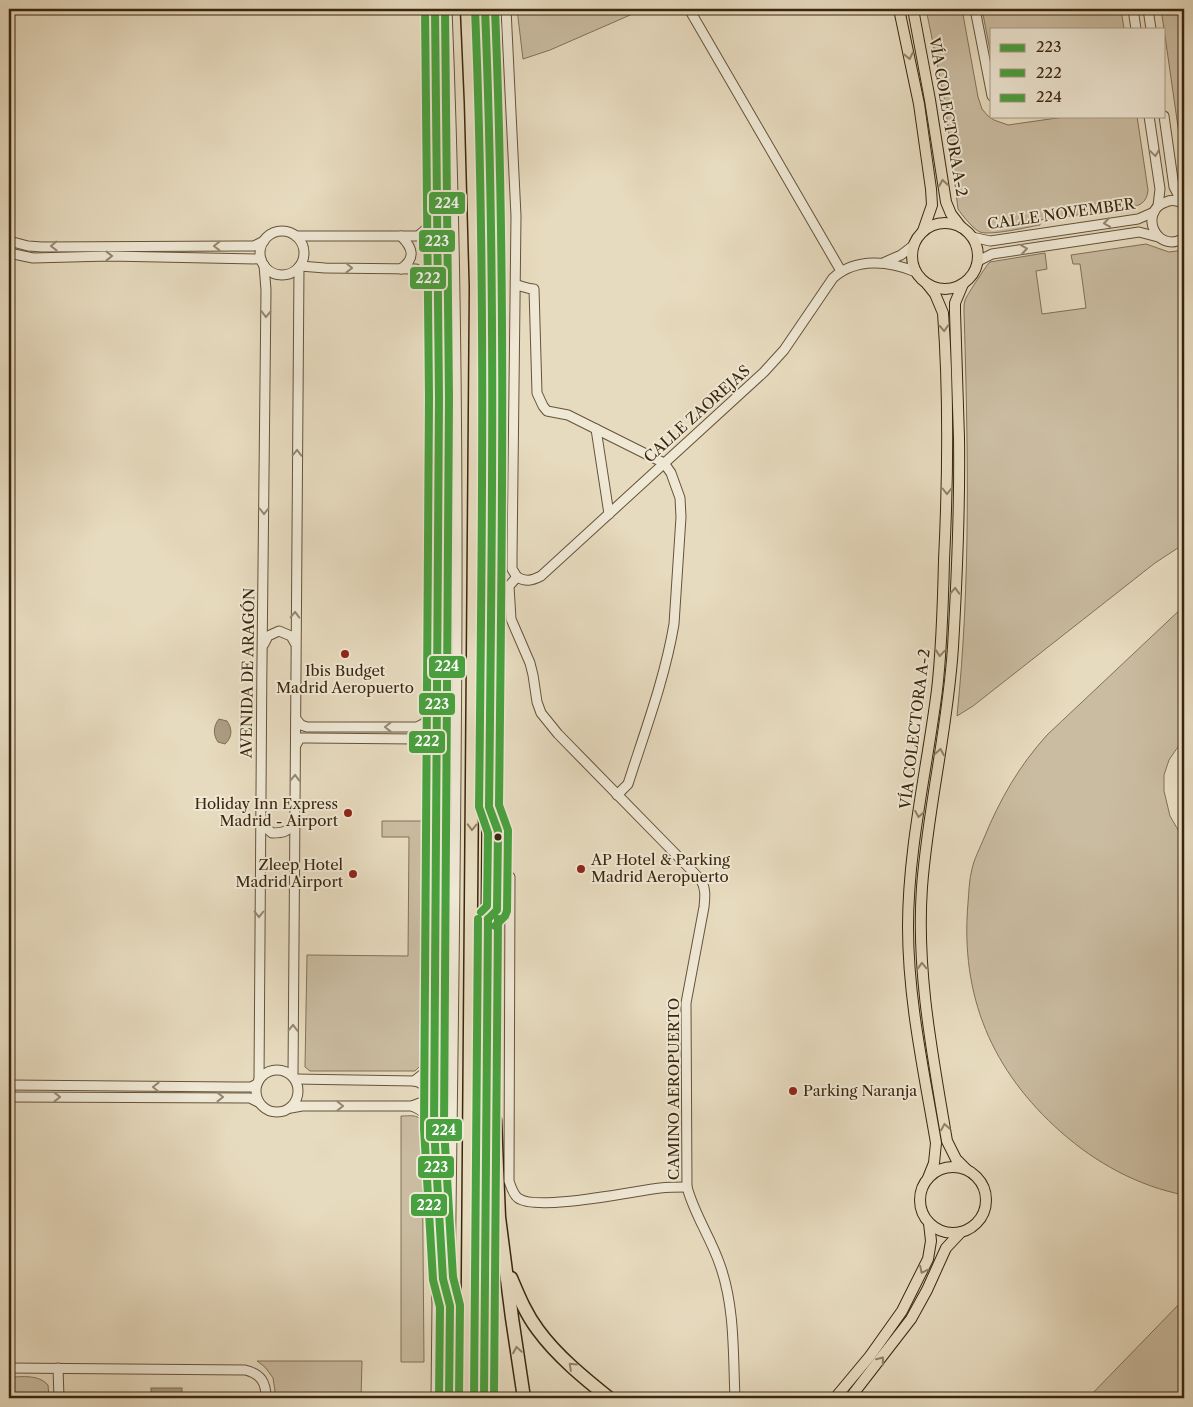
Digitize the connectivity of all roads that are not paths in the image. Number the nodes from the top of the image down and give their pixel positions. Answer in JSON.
{"nodes":[{"id":1,"x":435,"y":9,"type":"edge"},
{"id":2,"x":446,"y":9,"type":"edge"},
{"id":3,"x":467,"y":9,"type":"edge"},
{"id":4,"x":485,"y":9,"type":"edge"},
{"id":5,"x":506,"y":9,"type":"edge"},
{"id":6,"x":689,"y":9,"type":"edge"},
{"id":7,"x":899,"y":9,"type":"edge"},
{"id":8,"x":913,"y":9,"type":"edge"},
{"id":9,"x":975,"y":9,"type":"edge"},
{"id":10,"x":1134,"y":9,"type":"edge"},
{"id":11,"x":1148,"y":9,"type":"edge"},
{"id":12,"x":1136,"y":28,"type":"edge"},
{"id":13,"x":1151,"y":28,"type":"edge"},
{"id":14,"x":990,"y":86,"type":"edge"},
{"id":15,"x":1149,"y":118,"type":"edge"},
{"id":16,"x":1164,"y":118,"type":"edge"},
{"id":17,"x":437,"y":197,"type":"junction"},
{"id":18,"x":1183,"y":203,"type":"edge"},
{"id":19,"x":1156,"y":209,"type":"junction"},
{"id":20,"x":961,"y":227,"type":"junction"},
{"id":21,"x":923,"y":231,"type":"junction"},
{"id":22,"x":296,"y":236,"type":"junction"},
{"id":23,"x":401,"y":236,"type":"junction"},
{"id":24,"x":972,"y":237,"type":"junction"},
{"id":25,"x":1158,"y":237,"type":"junction"},
{"id":26,"x":1184,"y":238,"type":"edge"},
{"id":27,"x":264,"y":240,"type":"junction"},
{"id":28,"x":9,"y":241,"type":"edge"},
{"id":29,"x":914,"y":245,"type":"junction"},
{"id":30,"x":9,"y":253,"type":"edge"},
{"id":31,"x":978,"y":261,"type":"junction"},
{"id":32,"x":263,"y":262,"type":"junction"},
{"id":33,"x":885,"y":262,"type":"junction"},
{"id":34,"x":300,"y":267,"type":"junction"},
{"id":35,"x":401,"y":269,"type":"junction"},
{"id":36,"x":840,"y":271,"type":"junction"},
{"id":37,"x":916,"y":272,"type":"junction"},
{"id":38,"x":927,"y":284,"type":"junction"},
{"id":39,"x":963,"y":284,"type":"junction"},
{"id":40,"x":516,"y":285,"type":"junction"},
{"id":41,"x":439,"y":339,"type":"junction"},
{"id":42,"x":439,"y":398,"type":"junction"},
{"id":43,"x":596,"y":429,"type":"junction"},
{"id":44,"x":664,"y":463,"type":"junction"},
{"id":45,"x":610,"y":514,"type":"junction"},
{"id":46,"x":517,"y":577,"type":"junction"},
{"id":47,"x":295,"y":643,"type":"junction"},
{"id":48,"x":264,"y":646,"type":"junction"},
{"id":49,"x":437,"y":699,"type":"junction"},
{"id":50,"x":296,"y":719,"type":"junction"},
{"id":51,"x":296,"y":745,"type":"junction"},
{"id":52,"x":437,"y":756,"type":"junction"},
{"id":53,"x":617,"y":795,"type":"junction"},
{"id":54,"x":260,"y":815,"type":"junction"},
{"id":55,"x":295,"y":822,"type":"junction"},
{"id":56,"x":510,"y":877,"type":"dead end"},
{"id":57,"x":488,"y":969,"type":"junction"},
{"id":58,"x":435,"y":1047,"type":"junction"},
{"id":59,"x":294,"y":1078,"type":"junction"},
{"id":60,"x":414,"y":1081,"type":"junction"},
{"id":61,"x":258,"y":1082,"type":"junction"},
{"id":62,"x":9,"y":1085,"type":"edge"},
{"id":63,"x":9,"y":1097,"type":"edge"},
{"id":64,"x":258,"y":1102,"type":"junction"},
{"id":65,"x":412,"y":1106,"type":"junction"},
{"id":66,"x":291,"y":1108,"type":"junction"},
{"id":67,"x":434,"y":1128,"type":"junction"},
{"id":68,"x":435,"y":1164,"type":"junction"},
{"id":69,"x":966,"y":1169,"type":"junction"},
{"id":70,"x":928,"y":1178,"type":"junction"},
{"id":71,"x":687,"y":1187,"type":"junction"},
{"id":72,"x":499,"y":1217,"type":"junction"},
{"id":73,"x":929,"y":1223,"type":"junction"},
{"id":74,"x":961,"y":1232,"type":"junction"},
{"id":75,"x":450,"y":1306,"type":"junction"},
{"id":76,"x":9,"y":1368,"type":"edge"},
{"id":77,"x":58,"y":1368,"type":"junction"},
{"id":78,"x":59,"y":1398,"type":"edge"},
{"id":79,"x":266,"y":1398,"type":"edge"},
{"id":80,"x":436,"y":1398,"type":"edge"},
{"id":81,"x":449,"y":1398,"type":"edge"},
{"id":82,"x":467,"y":1398,"type":"edge"},
{"id":83,"x":484,"y":1398,"type":"edge"},
{"id":84,"x":524,"y":1398,"type":"edge"},
{"id":85,"x":609,"y":1398,"type":"edge"},
{"id":86,"x":735,"y":1398,"type":"edge"},
{"id":87,"x":835,"y":1398,"type":"edge"},
{"id":88,"x":850,"y":1398,"type":"edge"}],
"edges":[{"from":1,"to":17,"type":"street"},
{"from":2,"to":42,"type":"street"},
{"from":2,"to":75,"type":"street"},
{"from":3,"to":82,"type":"highway","one_way":true},
{"from":4,"to":57,"type":"highway"},
{"from":5,"to":40,"type":"street"},
{"from":6,"to":36,"type":"street"},
{"from":7,"to":21,"type":"main road","name":"VÍA COLECTORA A-2","one_way":true},
{"from":20,"to":8,"type":"main road","name":"VÍA COLECTORA A-2","one_way":true},
{"from":9,"to":14,"type":"street"},
{"from":10,"to":12,"type":"street"},
{"from":11,"to":13,"type":"street"},
{"from":15,"to":19,"type":"street","one_way":true},
{"from":16,"to":18,"type":"street"},
{"from":17,"to":23,"type":"street"},
{"from":17,"to":41,"type":"street"},
{"from":18,"to":19,"type":"street","name":"CALLE NOVEMBER"},
{"from":19,"to":24,"type":"street","name":"CALLE NOVEMBER","one_way":true},
{"from":19,"to":25,"type":"street"},
{"from":20,"to":21,"type":"main road"},
{"from":20,"to":24,"type":"main road"},
{"from":21,"to":29,"type":"main road"},
{"from":22,"to":23,"type":"street"},
{"from":22,"to":27,"type":"street"},
{"from":22,"to":34,"type":"street"},
{"from":23,"to":35,"type":"street"},
{"from":24,"to":31,"type":"main road"},
{"from":25,"to":26,"type":"street","name":"CALLE NOVEMBER"},
{"from":31,"to":25,"type":"street","name":"CALLE NOVEMBER","one_way":true},
{"from":27,"to":28,"type":"street","one_way":true},
{"from":27,"to":32,"type":"street"},
{"from":29,"to":33,"type":"street"},
{"from":29,"to":37,"type":"main road"},
{"from":30,"to":32,"type":"street","one_way":true},
{"from":31,"to":39,"type":"main road"},
{"from":32,"to":34,"type":"street"},
{"from":32,"to":48,"type":"street","name":"AVENIDA DE ARAGÓN","one_way":true},
{"from":33,"to":36,"type":"street"},
{"from":33,"to":37,"type":"street"},
{"from":34,"to":35,"type":"street","one_way":true},
{"from":47,"to":34,"type":"street","one_way":true},
{"from":35,"to":41,"type":"street"},
{"from":36,"to":44,"type":"street","name":"CALLE ZAOREJAS"},
{"from":37,"to":38,"type":"main road"},
{"from":38,"to":39,"type":"main road"},
{"from":38,"to":70,"type":"main road","name":"VÍA COLECTORA A-2","one_way":true},
{"from":69,"to":39,"type":"main road","name":"VÍA COLECTORA A-2","one_way":true},
{"from":40,"to":43,"type":"street"},
{"from":40,"to":46,"type":"street"},
{"from":41,"to":42,"type":"street"},
{"from":42,"to":49,"type":"street"},
{"from":43,"to":44,"type":"street"},
{"from":43,"to":45,"type":"street"},
{"from":44,"to":45,"type":"street","name":"CALLE ZAOREJAS"},
{"from":44,"to":53,"type":"street"},
{"from":45,"to":46,"type":"street","name":"CALLE ZAOREJAS"},
{"from":46,"to":53,"type":"street","name":"CAMINO AEROPUERTO"},
{"from":47,"to":48,"type":"street"},
{"from":47,"to":50,"type":"street"},
{"from":48,"to":54,"type":"street","name":"AVENIDA DE ARAGÓN"},
{"from":49,"to":50,"type":"street","one_way":true},
{"from":49,"to":52,"type":"street"},
{"from":50,"to":51,"type":"street"},
{"from":51,"to":52,"type":"street"},
{"from":55,"to":51,"type":"street","one_way":true},
{"from":52,"to":58,"type":"street"},
{"from":53,"to":71,"type":"street","name":"CAMINO AEROPUERTO"},
{"from":54,"to":55,"type":"street"},
{"from":54,"to":61,"type":"street","name":"AVENIDA DE ARAGÓN","one_way":true},
{"from":59,"to":55,"type":"street","one_way":true},
{"from":56,"to":71,"type":"street"},
{"from":57,"to":72,"type":"highway"},
{"from":57,"to":83,"type":"highway"},
{"from":58,"to":60,"type":"street"},
{"from":58,"to":67,"type":"street"},
{"from":59,"to":60,"type":"street"},
{"from":59,"to":61,"type":"street"},
{"from":59,"to":66,"type":"street"},
{"from":60,"to":65,"type":"street"},
{"from":61,"to":62,"type":"street","one_way":true},
{"from":61,"to":64,"type":"street"},
{"from":63,"to":64,"type":"street","one_way":true},
{"from":64,"to":66,"type":"street"},
{"from":66,"to":65,"type":"street","one_way":true},
{"from":65,"to":67,"type":"street"},
{"from":67,"to":68,"type":"street"},
{"from":68,"to":75,"type":"street"},
{"from":68,"to":80,"type":"street"},
{"from":69,"to":70,"type":"main road"},
{"from":69,"to":74,"type":"main road"},
{"from":70,"to":73,"type":"main road"},
{"from":71,"to":86,"type":"street","name":"CAMINO AEROPUERTO"},
{"from":84,"to":72,"type":"highway","one_way":true},
{"from":85,"to":72,"type":"highway","one_way":true},
{"from":73,"to":74,"type":"main road"},
{"from":73,"to":87,"type":"main road","one_way":true},
{"from":88,"to":74,"type":"main road","one_way":true},
{"from":75,"to":81,"type":"street"},
{"from":76,"to":77,"type":"street"},
{"from":77,"to":78,"type":"street"},
{"from":77,"to":79,"type":"street"}]}
